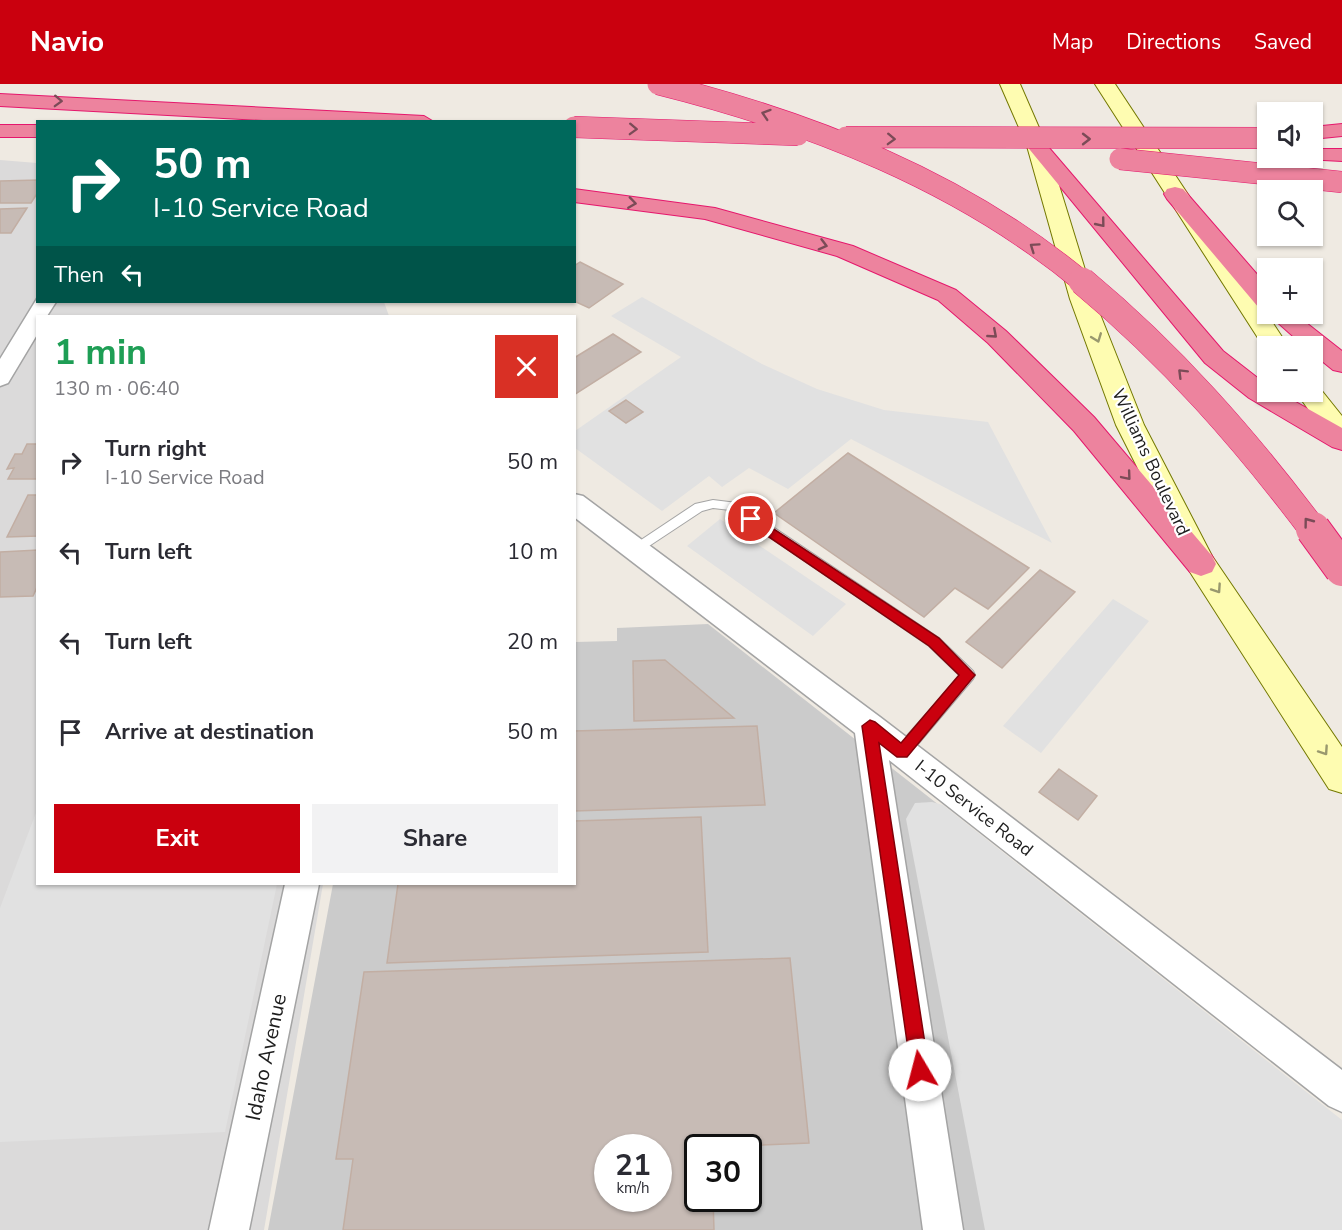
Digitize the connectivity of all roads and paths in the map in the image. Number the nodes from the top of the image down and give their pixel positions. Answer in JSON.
{"nodes":[{"id":1,"x":658,"y":84,"type":"edge"},
{"id":2,"x":1010,"y":84,"type":"edge"},
{"id":3,"x":1104,"y":84,"type":"edge"},
{"id":4,"x":0,"y":100,"type":"edge"},
{"id":5,"x":399,"y":120,"type":"edge"},
{"id":6,"x":576,"y":127,"type":"edge"},
{"id":7,"x":1342,"y":130,"type":"edge"},
{"id":8,"x":0,"y":131,"type":"edge"},
{"id":9,"x":36,"y":132,"type":"edge"},
{"id":10,"x":1323,"y":133,"type":"edge"},
{"id":11,"x":1257,"y":138,"type":"edge"},
{"id":12,"x":1037,"y":146,"type":"junction"},
{"id":13,"x":576,"y":147,"type":"edge"},
{"id":14,"x":1323,"y":155,"type":"edge"},
{"id":15,"x":1257,"y":156,"type":"edge"},
{"id":16,"x":1342,"y":156,"type":"edge"},
{"id":17,"x":1072,"y":158,"type":"dead end"},
{"id":18,"x":1096,"y":158,"type":"dead end"},
{"id":19,"x":1120,"y":159,"type":"junction"},
{"id":20,"x":1342,"y":182,"type":"edge"},
{"id":21,"x":1175,"y":194,"type":"junction"},
{"id":22,"x":576,"y":195,"type":"edge"},
{"id":23,"x":1257,"y":290,"type":"edge"},
{"id":24,"x":1292,"y":324,"type":"edge"},
{"id":25,"x":33,"y":332,"type":"edge"},
{"id":26,"x":0,"y":333,"type":"edge"},
{"id":27,"x":1269,"y":336,"type":"edge"},
{"id":28,"x":1342,"y":364,"type":"edge"},
{"id":29,"x":0,"y":378,"type":"edge"},
{"id":30,"x":1316,"y":402,"type":"edge"},
{"id":31,"x":1342,"y":438,"type":"edge"},
{"id":32,"x":576,"y":504,"type":"edge"},
{"id":33,"x":636,"y":549,"type":"junction"},
{"id":34,"x":1201,"y":564,"type":"junction"},
{"id":35,"x":1342,"y":569,"type":"edge"},
{"id":36,"x":870,"y":726,"type":"junction"},
{"id":37,"x":902,"y":752,"type":"junction"},
{"id":38,"x":1342,"y":777,"type":"edge"},
{"id":39,"x":302,"y":885,"type":"edge"},
{"id":40,"x":1342,"y":1093,"type":"edge"},
{"id":41,"x":229,"y":1230,"type":"edge"},
{"id":42,"x":943,"y":1230,"type":"edge"}],
"edges":[{"from":35,"to":1,"type":"highway","one_way":true,"bridge":true},
{"from":2,"to":12,"type":"main road","name":"Williams Boulevard"},
{"from":3,"to":21,"type":"main road"},
{"from":4,"to":5,"type":"highway","one_way":true},
{"from":6,"to":11,"type":"highway","one_way":true,"bridge":true},
{"from":7,"to":10,"type":"highway"},
{"from":8,"to":9,"type":"highway"},
{"from":12,"to":31,"type":"highway","one_way":true},
{"from":12,"to":34,"type":"main road","name":"Williams Boulevard","one_way":true},
{"from":13,"to":17,"type":"highway","bridge":true},
{"from":14,"to":16,"type":"highway"},
{"from":15,"to":19,"type":"highway","bridge":true},
{"from":18,"to":19,"type":"highway"},
{"from":19,"to":20,"type":"highway","bridge":true},
{"from":21,"to":23,"type":"highway"},
{"from":21,"to":27,"type":"main road"},
{"from":22,"to":34,"type":"highway","one_way":true},
{"from":24,"to":28,"type":"highway"},
{"from":25,"to":26,"type":"street"},
{"from":25,"to":29,"type":"street"},
{"from":30,"to":31,"type":"main road"},
{"from":32,"to":33,"type":"street","name":"I-10 Service Road"},
{"from":33,"to":36,"type":"street","name":"I-10 Service Road"},
{"from":33,"to":37,"type":"lane"},
{"from":34,"to":38,"type":"main road","name":"Williams Boulevard","one_way":true},
{"from":36,"to":37,"type":"street","name":"I-10 Service Road"},
{"from":36,"to":42,"type":"street"},
{"from":37,"to":40,"type":"street","name":"I-10 Service Road"},
{"from":39,"to":41,"type":"street","name":"Idaho Avenue"}]}
